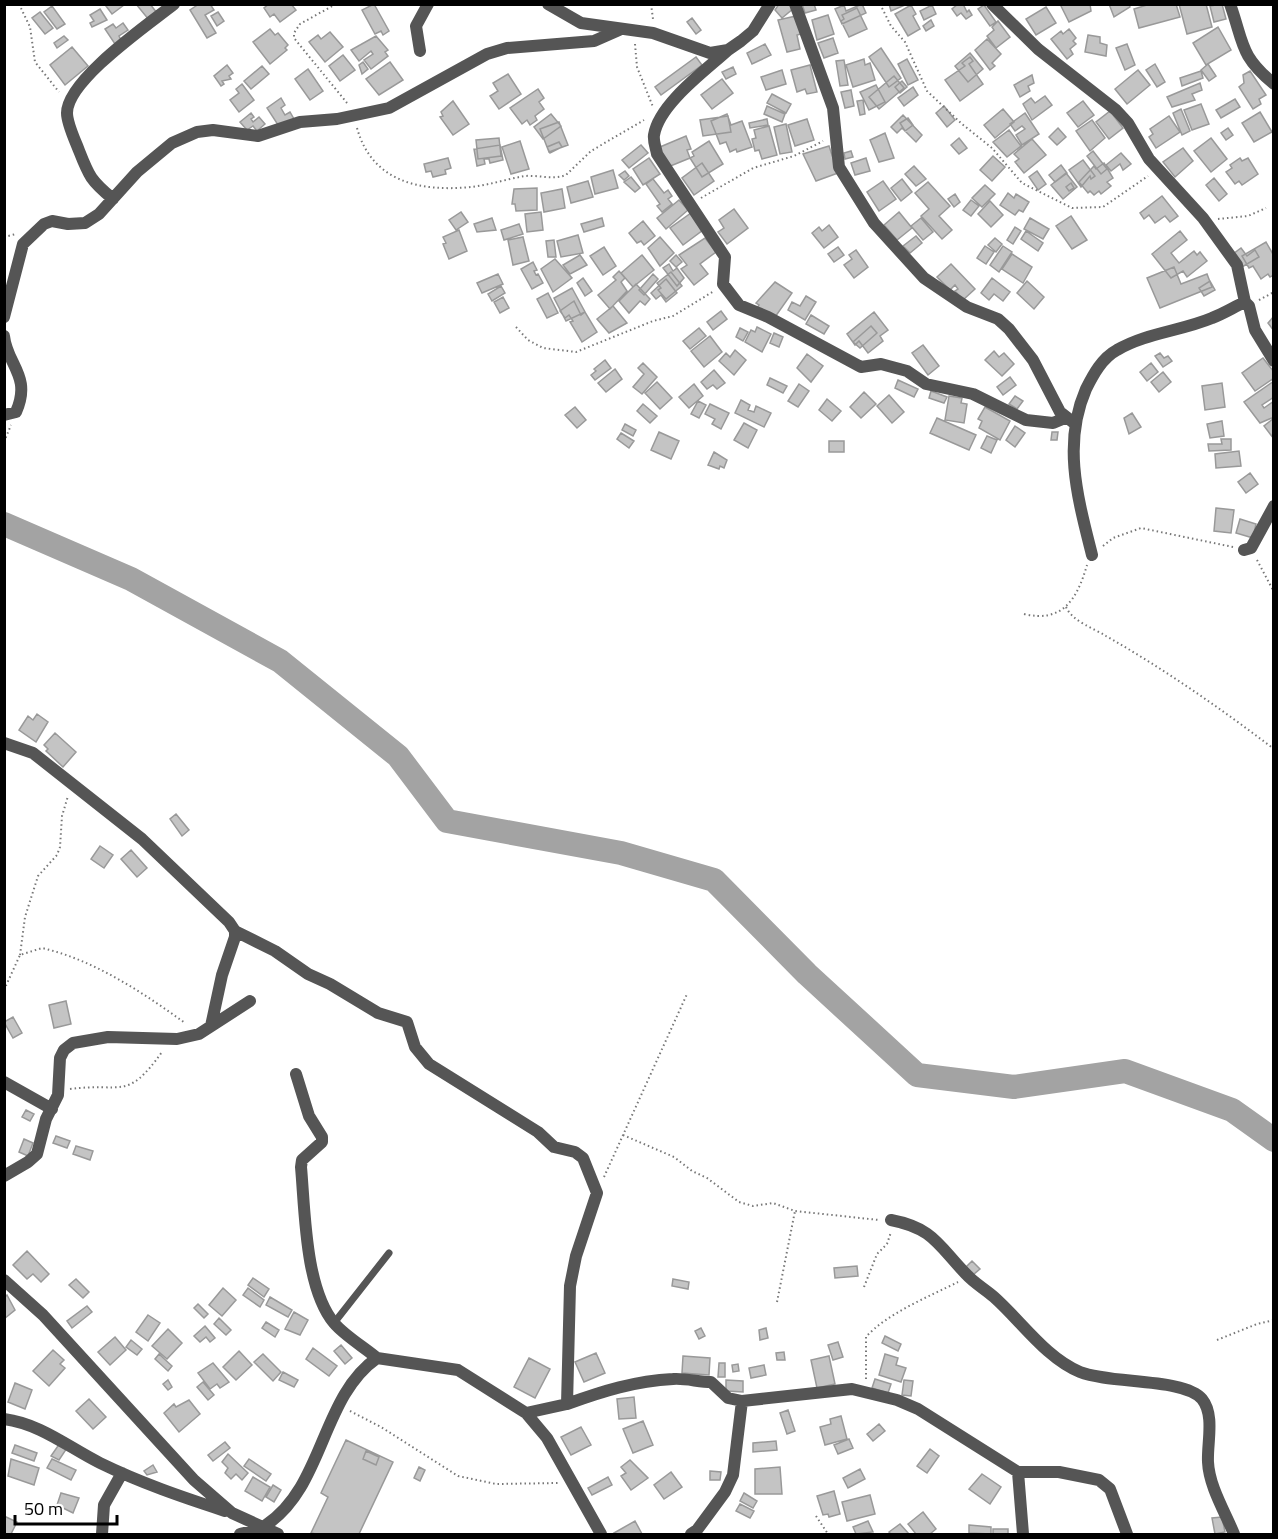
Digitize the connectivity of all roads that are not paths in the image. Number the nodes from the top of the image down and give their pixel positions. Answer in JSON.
{"nodes":[{"id":1,"x":174,"y":4,"type":"edge"},
{"id":2,"x":428,"y":4,"type":"edge"},
{"id":3,"x":548,"y":4,"type":"edge"},
{"id":4,"x":770,"y":4,"type":"edge"},
{"id":5,"x":795,"y":4,"type":"edge"},
{"id":6,"x":1230,"y":4,"type":"edge"},
{"id":7,"x":995,"y":5,"type":"edge"},
{"id":8,"x":619,"y":30,"type":"junction"},
{"id":9,"x":728,"y":50,"type":"junction"},
{"id":10,"x":420,"y":51,"type":"dead end"},
{"id":11,"x":1274,"y":84,"type":"edge"},
{"id":12,"x":113,"y":199,"type":"junction"},
{"id":13,"x":1245,"y":302,"type":"junction"},
{"id":14,"x":4,"y":317,"type":"edge"},
{"id":15,"x":4,"y":336,"type":"edge"},
{"id":16,"x":1274,"y":361,"type":"edge"},
{"id":17,"x":4,"y":415,"type":"edge"},
{"id":18,"x":1069,"y":421,"type":"junction"},
{"id":19,"x":1274,"y":506,"type":"edge"},
{"id":20,"x":1248,"y":549,"type":"road end"},
{"id":21,"x":1092,"y":555,"type":"road end"},
{"id":22,"x":4,"y":743,"type":"edge"},
{"id":23,"x":235,"y":931,"type":"junction"},
{"id":24,"x":250,"y":1001,"type":"dead end"},
{"id":25,"x":211,"y":1026,"type":"junction"},
{"id":26,"x":296,"y":1074,"type":"dead end"},
{"id":27,"x":4,"y":1082,"type":"edge"},
{"id":28,"x":52,"y":1109,"type":"junction"},
{"id":29,"x":4,"y":1176,"type":"edge"},
{"id":30,"x":893,"y":1221,"type":"road end"},
{"id":31,"x":389,"y":1253,"type":"dead end"},
{"id":32,"x":4,"y":1280,"type":"edge"},
{"id":33,"x":334,"y":1323,"type":"junction"},
{"id":34,"x":377,"y":1358,"type":"junction"},
{"id":35,"x":742,"y":1401,"type":"junction"},
{"id":36,"x":567,"y":1404,"type":"junction"},
{"id":37,"x":526,"y":1413,"type":"junction"},
{"id":38,"x":4,"y":1419,"type":"edge"},
{"id":39,"x":1018,"y":1472,"type":"junction"},
{"id":40,"x":122,"y":1473,"type":"junction"},
{"id":41,"x":232,"y":1513,"type":"junction"},
{"id":42,"x":265,"y":1526,"type":"junction"},
{"id":43,"x":102,"y":1534,"type":"edge"},
{"id":44,"x":240,"y":1534,"type":"edge"},
{"id":45,"x":278,"y":1534,"type":"edge"},
{"id":46,"x":601,"y":1534,"type":"edge"},
{"id":47,"x":691,"y":1534,"type":"edge"},
{"id":48,"x":1023,"y":1534,"type":"edge"},
{"id":49,"x":1127,"y":1534,"type":"edge"},
{"id":50,"x":1234,"y":1534,"type":"edge"}],
"edges":[{"from":1,"to":12,"type":"street"},
{"from":2,"to":10,"type":"street"},
{"from":3,"to":8,"type":"street"},
{"from":4,"to":9,"type":"street"},
{"from":5,"to":18,"type":"street"},
{"from":6,"to":11,"type":"street"},
{"from":7,"to":13,"type":"street"},
{"from":8,"to":9,"type":"street"},
{"from":8,"to":12,"type":"street"},
{"from":9,"to":18,"type":"street"},
{"from":12,"to":14,"type":"street"},
{"from":13,"to":16,"type":"street"},
{"from":13,"to":18,"type":"street"},
{"from":15,"to":17,"type":"street"},
{"from":18,"to":21,"type":"street"},
{"from":19,"to":20,"type":"street"},
{"from":22,"to":23,"type":"street"},
{"from":23,"to":25,"type":"street"},
{"from":23,"to":36,"type":"street"},
{"from":24,"to":25,"type":"street"},
{"from":25,"to":28,"type":"street"},
{"from":26,"to":33,"type":"street"},
{"from":27,"to":28,"type":"street"},
{"from":28,"to":29,"type":"street"},
{"from":30,"to":50,"type":"street"},
{"from":31,"to":33,"type":"lane"},
{"from":32,"to":41,"type":"street"},
{"from":33,"to":34,"type":"street"},
{"from":34,"to":37,"type":"street"},
{"from":34,"to":42,"type":"street"},
{"from":35,"to":36,"type":"street"},
{"from":35,"to":39,"type":"street"},
{"from":35,"to":47,"type":"street"},
{"from":36,"to":37,"type":"street"},
{"from":37,"to":46,"type":"street"},
{"from":38,"to":40,"type":"street"},
{"from":39,"to":48,"type":"street"},
{"from":39,"to":49,"type":"street"},
{"from":40,"to":41,"type":"street"},
{"from":40,"to":43,"type":"street"},
{"from":41,"to":42,"type":"street"},
{"from":42,"to":44,"type":"street"},
{"from":42,"to":45,"type":"street"}]}
